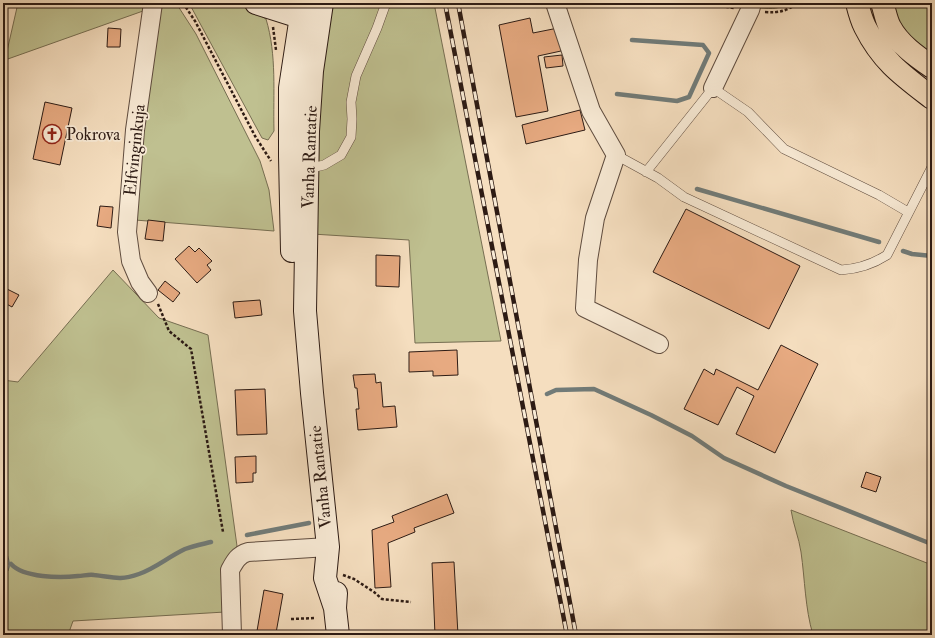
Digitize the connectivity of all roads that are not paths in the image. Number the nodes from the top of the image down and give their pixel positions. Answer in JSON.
{"nodes":[{"id":1,"x":153,"y":3,"type":"edge"},
{"id":2,"x":256,"y":3,"type":"edge"},
{"id":3,"x":322,"y":3,"type":"edge"},
{"id":4,"x":386,"y":3,"type":"edge"},
{"id":5,"x":555,"y":3,"type":"edge"},
{"id":6,"x":752,"y":3,"type":"edge"},
{"id":7,"x":857,"y":3,"type":"edge"},
{"id":8,"x":882,"y":3,"type":"edge"},
{"id":9,"x":302,"y":10,"type":"edge"},
{"id":10,"x":932,"y":67,"type":"edge"},
{"id":11,"x":713,"y":88,"type":"junction"},
{"id":12,"x":932,"y":98,"type":"edge"},
{"id":13,"x":616,"y":155,"type":"junction"},
{"id":14,"x":932,"y":167,"type":"edge"},
{"id":15,"x":307,"y":169,"type":"junction"},
{"id":16,"x":646,"y":172,"type":"junction"},
{"id":17,"x":908,"y":212,"type":"junction"},
{"id":18,"x":152,"y":297,"type":"road end"},
{"id":19,"x":305,"y":311,"type":"junction"},
{"id":20,"x":659,"y":344,"type":"dead end"},
{"id":21,"x":328,"y":547,"type":"junction"},
{"id":22,"x":326,"y":613,"type":"junction"},
{"id":23,"x":232,"y":635,"type":"edge"},
{"id":24,"x":338,"y":635,"type":"edge"}],
"edges":[{"from":1,"to":18,"type":"street","name":"Elfvinginkuja"},
{"from":2,"to":9,"type":"main road"},
{"from":3,"to":9,"type":"main road"},
{"from":3,"to":15,"type":"main road","name":"Vanha Rantatie"},
{"from":4,"to":15,"type":"lane"},
{"from":5,"to":13,"type":"street"},
{"from":6,"to":11,"type":"street"},
{"from":7,"to":12,"type":"highway"},
{"from":8,"to":10,"type":"highway"},
{"from":9,"to":19,"type":"main road","name":"Vanha Rantatie"},
{"from":11,"to":16,"type":"lane"},
{"from":11,"to":17,"type":"lane"},
{"from":13,"to":16,"type":"lane"},
{"from":13,"to":20,"type":"street"},
{"from":14,"to":17,"type":"lane"},
{"from":15,"to":19,"type":"main road","name":"Vanha Rantatie"},
{"from":16,"to":17,"type":"lane"},
{"from":19,"to":21,"type":"main road","name":"Vanha Rantatie"},
{"from":21,"to":22,"type":"main road","name":"Vanha Rantatie"},
{"from":21,"to":22,"type":"main road","name":"Vanha Rantatie"},
{"from":21,"to":23,"type":"street"},
{"from":22,"to":24,"type":"main road","name":"Vanha Rantatie"}]}
